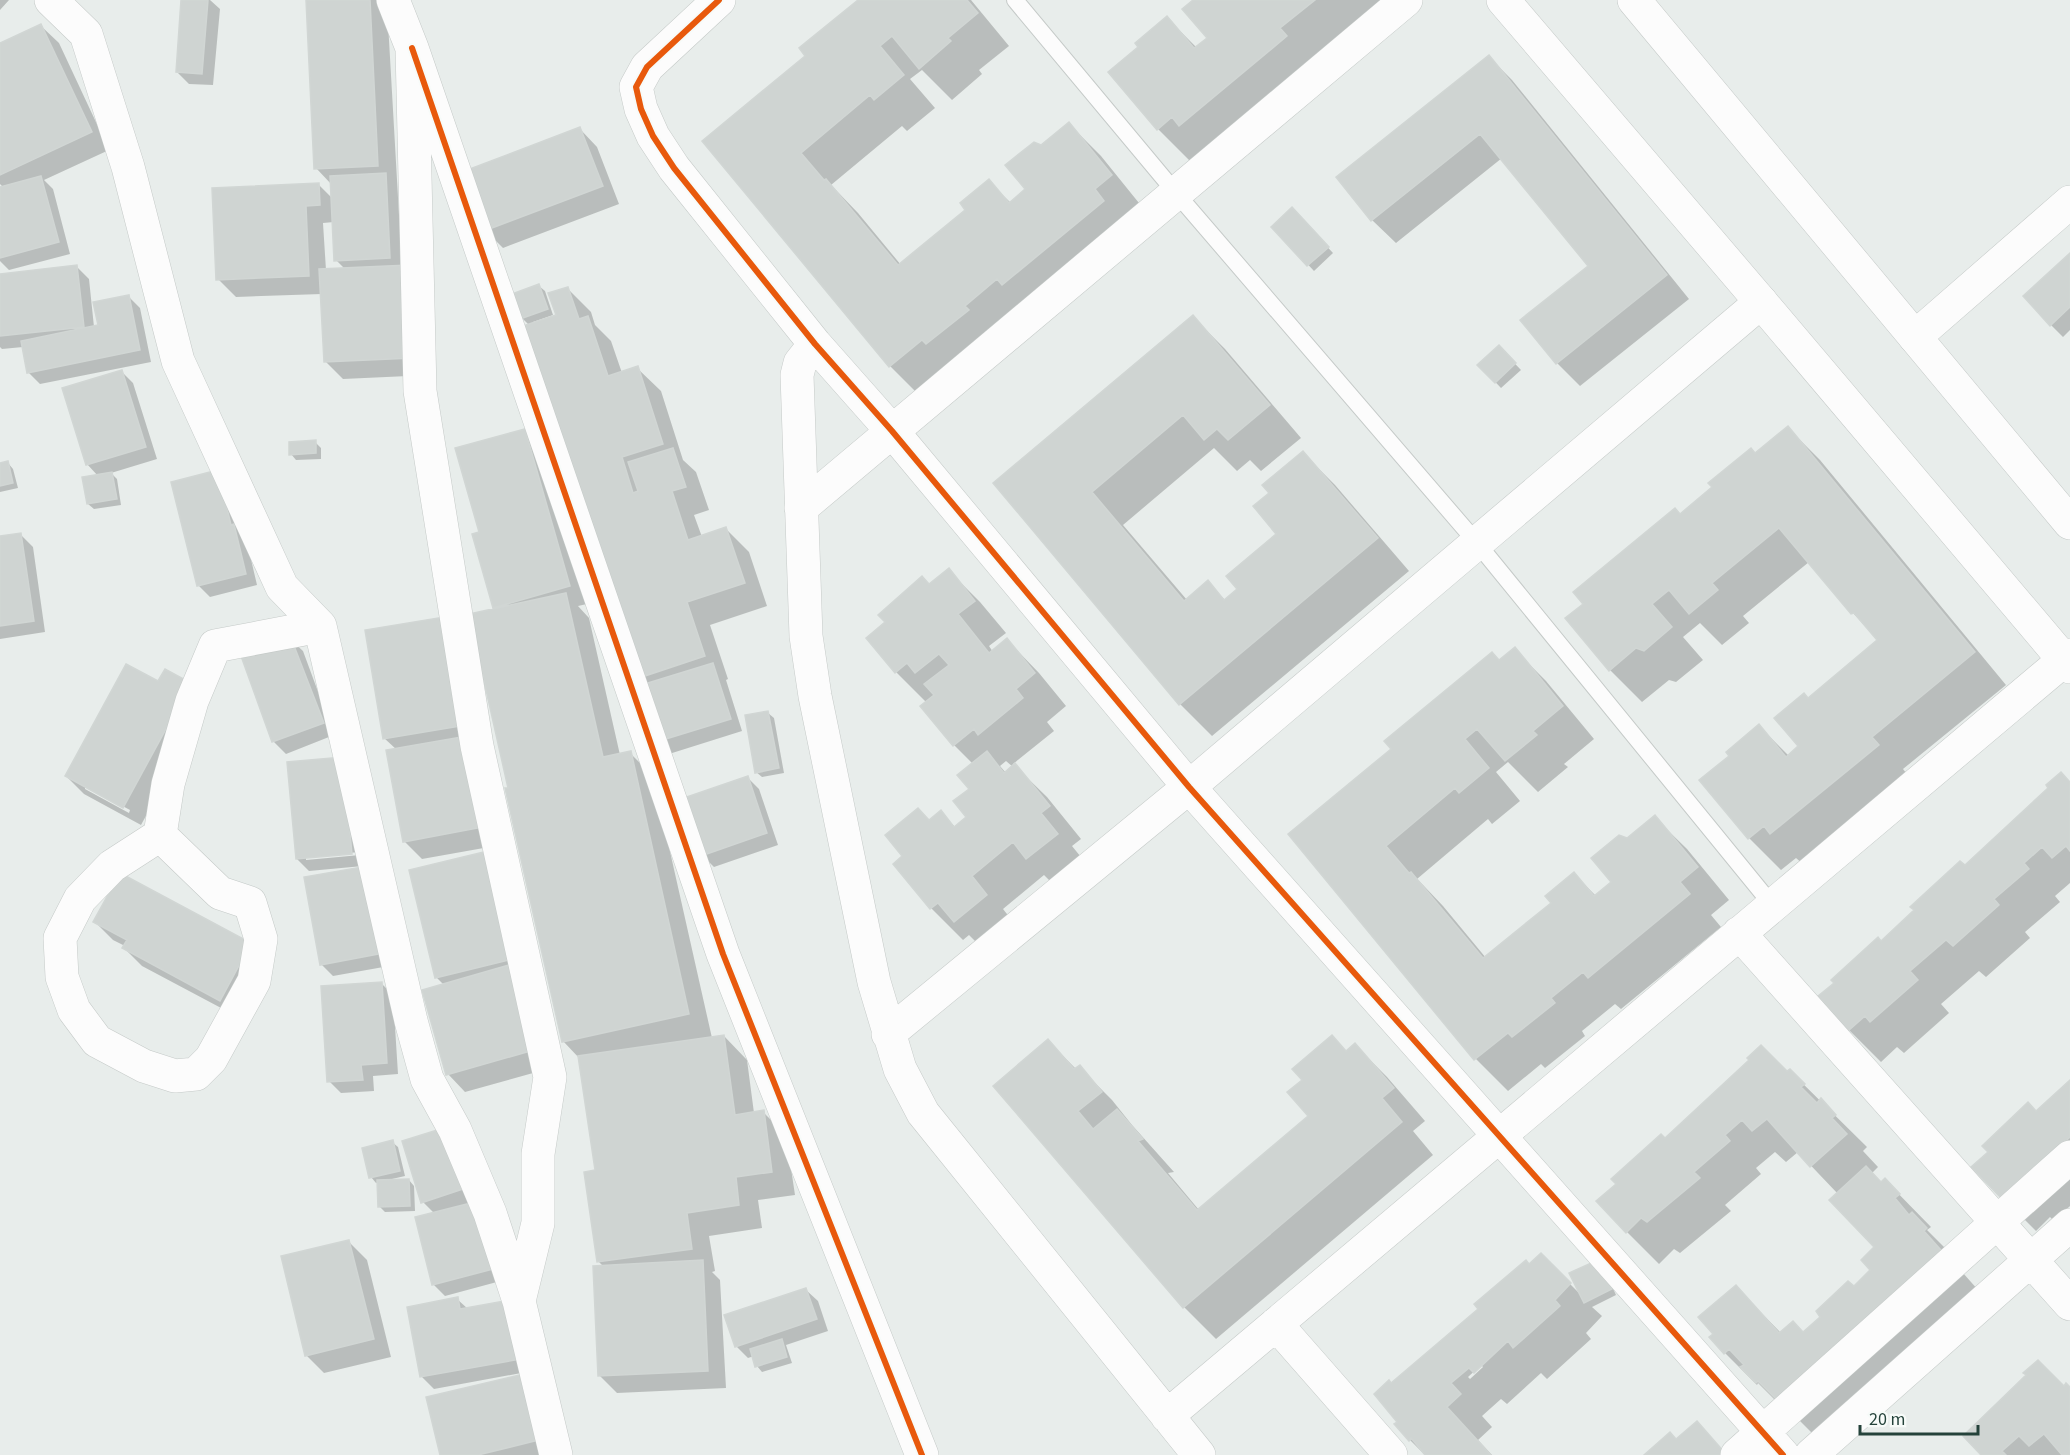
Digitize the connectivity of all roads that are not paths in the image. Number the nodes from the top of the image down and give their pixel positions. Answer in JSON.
{"nodes":[{"id":1,"x":51,"y":0,"type":"edge"},
{"id":2,"x":393,"y":0,"type":"edge"},
{"id":3,"x":719,"y":0,"type":"edge"},
{"id":4,"x":1015,"y":0,"type":"edge"},
{"id":5,"x":1406,"y":0,"type":"edge"},
{"id":6,"x":1503,"y":0,"type":"edge"},
{"id":7,"x":1634,"y":0,"type":"edge"},
{"id":8,"x":412,"y":48,"type":"junction"},
{"id":9,"x":1176,"y":192,"type":"junction"},
{"id":10,"x":2070,"y":202,"type":"edge"},
{"id":11,"x":1761,"y":302,"type":"junction"},
{"id":12,"x":1915,"y":337,"type":"junction"},
{"id":13,"x":815,"y":344,"type":"junction"},
{"id":14,"x":892,"y":431,"type":"junction"},
{"id":15,"x":801,"y":508,"type":"junction"},
{"id":16,"x":2070,"y":523,"type":"edge"},
{"id":17,"x":1477,"y":543,"type":"junction"},
{"id":18,"x":320,"y":626,"type":"junction"},
{"id":19,"x":2068,"y":661,"type":"edge"},
{"id":20,"x":1189,"y":787,"type":"junction"},
{"id":21,"x":160,"y":835,"type":"junction"},
{"id":22,"x":1773,"y":906,"type":"junction"},
{"id":23,"x":1739,"y":933,"type":"junction"},
{"id":24,"x":888,"y":1034,"type":"junction"},
{"id":25,"x":1499,"y":1136,"type":"junction"},
{"id":26,"x":2070,"y":1157,"type":"edge"},
{"id":27,"x":1996,"y":1223,"type":"junction"},
{"id":28,"x":2070,"y":1225,"type":"edge"},
{"id":29,"x":2031,"y":1260,"type":"junction"},
{"id":30,"x":519,"y":1301,"type":"junction"},
{"id":31,"x":2070,"y":1304,"type":"edge"},
{"id":32,"x":1276,"y":1324,"type":"junction"},
{"id":33,"x":1167,"y":1416,"type":"junction"},
{"id":34,"x":1772,"y":1444,"type":"edge"},
{"id":35,"x":555,"y":1455,"type":"edge"},
{"id":36,"x":922,"y":1455,"type":"edge"},
{"id":37,"x":1198,"y":1455,"type":"edge"},
{"id":38,"x":1391,"y":1455,"type":"edge"},
{"id":39,"x":1737,"y":1455,"type":"edge"},
{"id":40,"x":1811,"y":1455,"type":"edge"}],
"edges":[{"from":1,"to":18,"type":"street"},
{"from":2,"to":8,"type":"street"},
{"from":3,"to":13,"type":"street"},
{"from":4,"to":9,"type":"lane"},
{"from":5,"to":9,"type":"street"},
{"from":6,"to":11,"type":"street"},
{"from":7,"to":12,"type":"street"},
{"from":8,"to":30,"type":"street"},
{"from":8,"to":36,"type":"street"},
{"from":9,"to":14,"type":"street"},
{"from":9,"to":17,"type":"lane"},
{"from":10,"to":12,"type":"street"},
{"from":11,"to":17,"type":"street"},
{"from":11,"to":19,"type":"street"},
{"from":12,"to":16,"type":"street"},
{"from":13,"to":14,"type":"street"},
{"from":13,"to":15,"type":"street"},
{"from":14,"to":15,"type":"street"},
{"from":14,"to":20,"type":"street"},
{"from":15,"to":24,"type":"street"},
{"from":17,"to":20,"type":"street"},
{"from":17,"to":22,"type":"lane"},
{"from":18,"to":21,"type":"street"},
{"from":18,"to":30,"type":"street"},
{"from":19,"to":22,"type":"street"},
{"from":20,"to":24,"type":"street"},
{"from":20,"to":25,"type":"street"},
{"from":21,"to":21,"type":"street"},
{"from":22,"to":23,"type":"street"},
{"from":23,"to":25,"type":"street"},
{"from":23,"to":27,"type":"street"},
{"from":24,"to":33,"type":"street"},
{"from":25,"to":32,"type":"street"},
{"from":25,"to":34,"type":"street"},
{"from":26,"to":27,"type":"street"},
{"from":27,"to":29,"type":"street"},
{"from":27,"to":34,"type":"street"},
{"from":28,"to":29,"type":"street"},
{"from":29,"to":31,"type":"street"},
{"from":29,"to":40,"type":"street"},
{"from":30,"to":35,"type":"street"},
{"from":32,"to":33,"type":"street"},
{"from":32,"to":38,"type":"street"},
{"from":33,"to":37,"type":"street"},
{"from":34,"to":39,"type":"street"}]}
